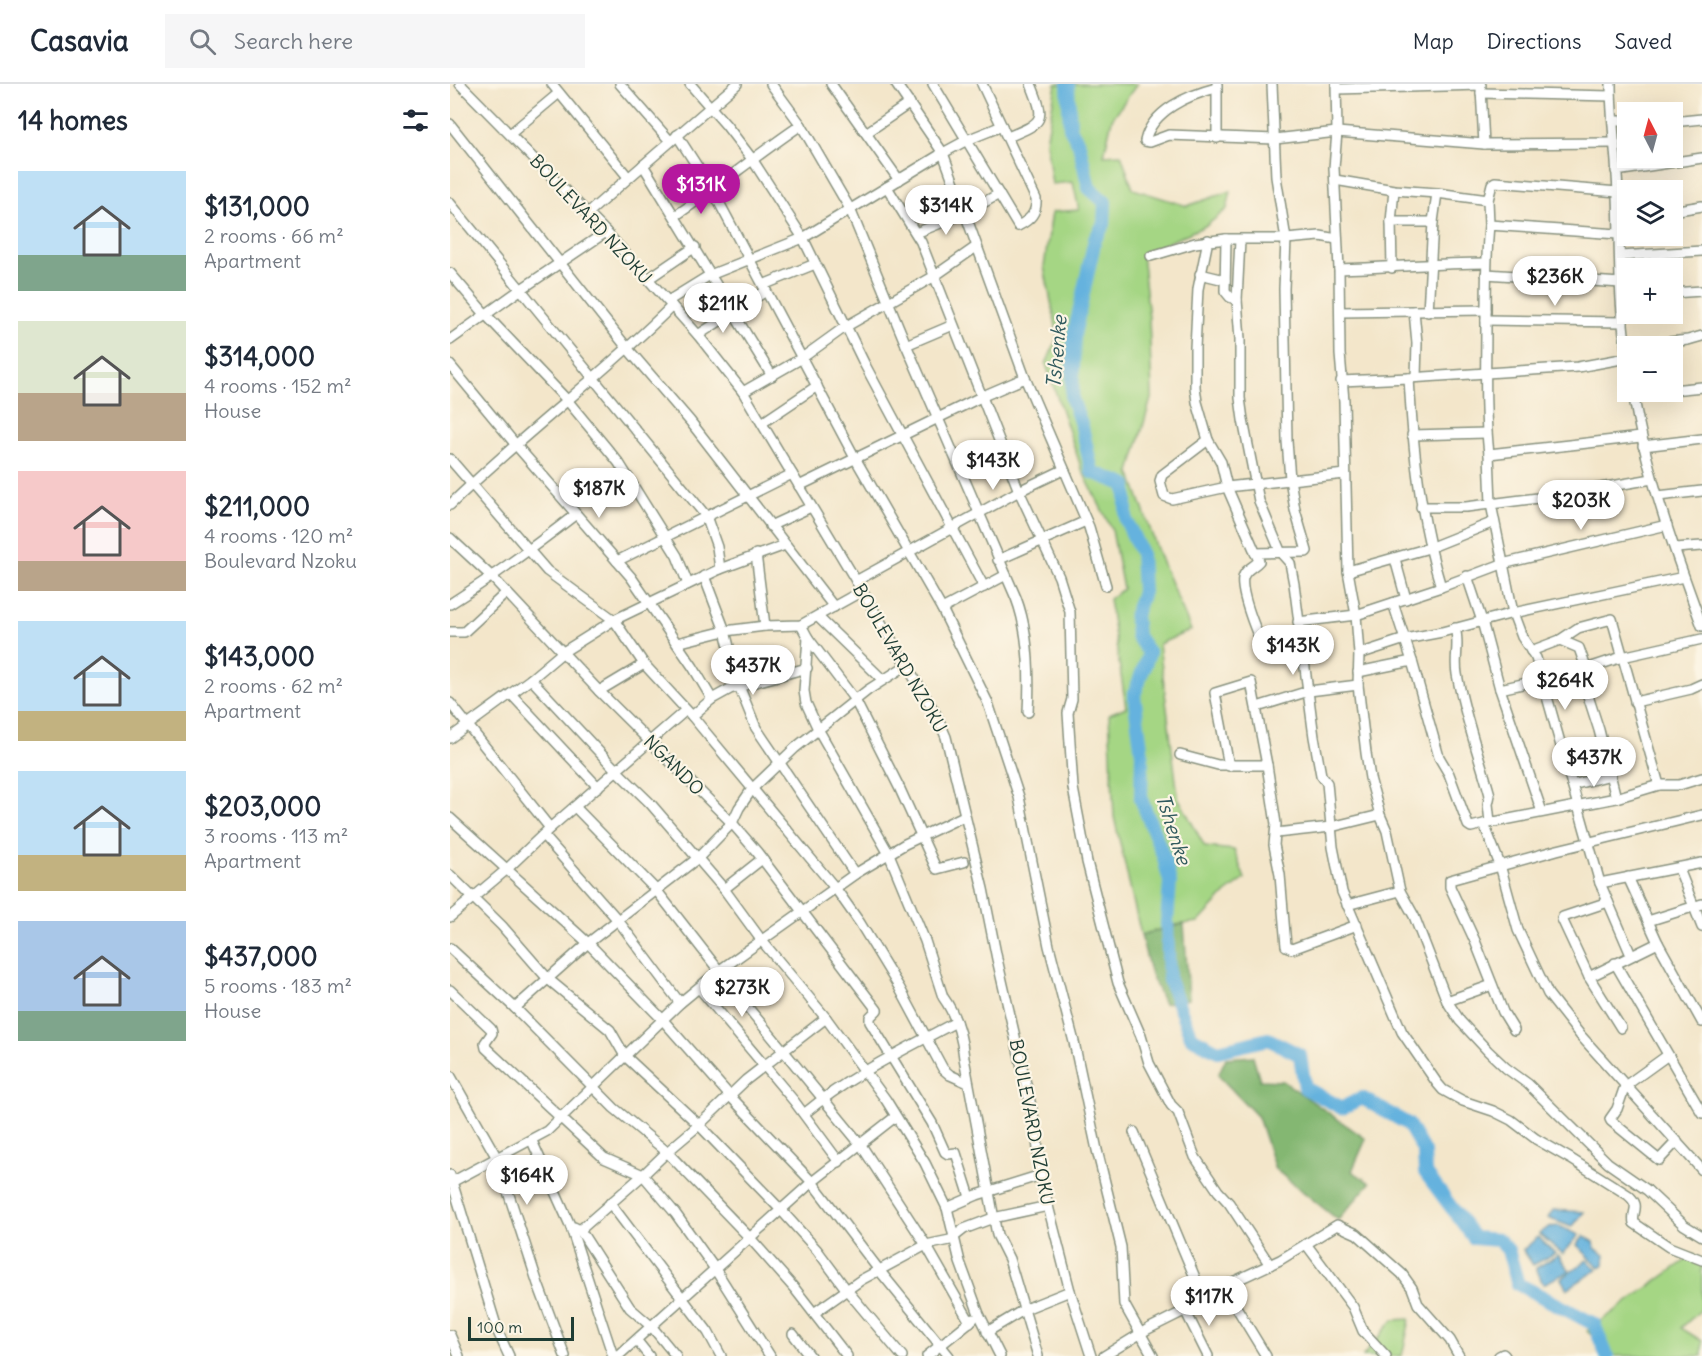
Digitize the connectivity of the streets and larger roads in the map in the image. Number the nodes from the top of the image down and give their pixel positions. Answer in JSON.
{"nodes":[{"id":1,"x":460,"y":84,"type":"edge"},
{"id":2,"x":566,"y":84,"type":"edge"},
{"id":3,"x":620,"y":84,"type":"edge"},
{"id":4,"x":690,"y":84,"type":"edge"},
{"id":5,"x":737,"y":84,"type":"edge"},
{"id":6,"x":771,"y":84,"type":"edge"},
{"id":7,"x":831,"y":84,"type":"edge"},
{"id":8,"x":896,"y":84,"type":"edge"},
{"id":9,"x":933,"y":84,"type":"edge"},
{"id":10,"x":982,"y":84,"type":"edge"},
{"id":11,"x":1032,"y":84,"type":"edge"},
{"id":12,"x":1272,"y":84,"type":"edge"},
{"id":13,"x":1611,"y":84,"type":"edge"},
{"id":14,"x":1216,"y":86,"type":"edge"},
{"id":15,"x":1337,"y":87,"type":"edge"},
{"id":16,"x":1481,"y":87,"type":"edge"},
{"id":17,"x":556,"y":90,"type":"edge"},
{"id":18,"x":1611,"y":96,"type":"junction"},
{"id":19,"x":910,"y":104,"type":"junction"},
{"id":20,"x":711,"y":108,"type":"junction"},
{"id":21,"x":1702,"y":119,"type":"edge"},
{"id":22,"x":1613,"y":121,"type":"junction"},
{"id":23,"x":1617,"y":121,"type":"edge"},
{"id":24,"x":1683,"y":121,"type":"edge"},
{"id":25,"x":450,"y":124,"type":"edge"},
{"id":26,"x":801,"y":125,"type":"junction"},
{"id":27,"x":1002,"y":126,"type":"junction"},
{"id":28,"x":1337,"y":132,"type":"junction"},
{"id":29,"x":866,"y":133,"type":"junction"},
{"id":30,"x":510,"y":134,"type":"junction"},
{"id":31,"x":1008,"y":137,"type":"junction"},
{"id":32,"x":674,"y":138,"type":"junction"},
{"id":33,"x":1218,"y":138,"type":"junction"},
{"id":34,"x":1275,"y":139,"type":"junction"},
{"id":35,"x":967,"y":140,"type":"junction"},
{"id":36,"x":1615,"y":143,"type":"junction"},
{"id":37,"x":1484,"y":144,"type":"junction"},
{"id":38,"x":944,"y":153,"type":"junction"},
{"id":39,"x":1702,"y":158,"type":"edge"},
{"id":40,"x":752,"y":159,"type":"junction"},
{"id":41,"x":643,"y":165,"type":"junction"},
{"id":42,"x":1616,"y":171,"type":"junction"},
{"id":43,"x":628,"y":177,"type":"junction"},
{"id":44,"x":899,"y":180,"type":"junction"},
{"id":45,"x":1335,"y":180,"type":"junction"},
{"id":46,"x":1617,"y":182,"type":"edge"},
{"id":47,"x":887,"y":187,"type":"junction"},
{"id":48,"x":1394,"y":190,"type":"junction"},
{"id":49,"x":713,"y":191,"type":"junction"},
{"id":50,"x":1617,"y":192,"type":"edge"},
{"id":51,"x":1437,"y":193,"type":"junction"},
{"id":52,"x":999,"y":194,"type":"junction"},
{"id":53,"x":1488,"y":200,"type":"junction"},
{"id":54,"x":450,"y":203,"type":"edge"},
{"id":55,"x":1702,"y":206,"type":"edge"},
{"id":56,"x":850,"y":209,"type":"junction"},
{"id":57,"x":1683,"y":209,"type":"edge"},
{"id":58,"x":588,"y":213,"type":"junction"},
{"id":59,"x":965,"y":213,"type":"junction"},
{"id":60,"x":675,"y":216,"type":"junction"},
{"id":61,"x":1391,"y":222,"type":"junction"},
{"id":62,"x":1433,"y":222,"type":"junction"},
{"id":63,"x":1489,"y":225,"type":"junction"},
{"id":64,"x":606,"y":232,"type":"junction"},
{"id":65,"x":916,"y":233,"type":"junction"},
{"id":66,"x":1617,"y":234,"type":"edge"},
{"id":67,"x":802,"y":238,"type":"junction"},
{"id":68,"x":1226,"y":239,"type":"junction"},
{"id":69,"x":1286,"y":239,"type":"junction"},
{"id":70,"x":1337,"y":239,"type":"junction"},
{"id":71,"x":1208,"y":240,"type":"junction"},
{"id":72,"x":1240,"y":240,"type":"junction"},
{"id":73,"x":1621,"y":246,"type":"edge"},
{"id":74,"x":976,"y":247,"type":"junction"},
{"id":75,"x":695,"y":248,"type":"junction"},
{"id":76,"x":1702,"y":251,"type":"edge"},
{"id":77,"x":1151,"y":256,"type":"dead end"},
{"id":78,"x":1620,"y":256,"type":"joint"},
{"id":79,"x":749,"y":259,"type":"junction"},
{"id":80,"x":560,"y":262,"type":"junction"},
{"id":81,"x":1430,"y":263,"type":"junction"},
{"id":82,"x":1486,"y":263,"type":"junction"},
{"id":83,"x":815,"y":264,"type":"junction"},
{"id":84,"x":1392,"y":268,"type":"junction"},
{"id":85,"x":1339,"y":269,"type":"junction"},
{"id":86,"x":450,"y":273,"type":"edge"},
{"id":87,"x":710,"y":274,"type":"junction"},
{"id":88,"x":1200,"y":274,"type":"junction"},
{"id":89,"x":1486,"y":274,"type":"junction"},
{"id":90,"x":933,"y":277,"type":"junction"},
{"id":91,"x":648,"y":279,"type":"junction"},
{"id":92,"x":1225,"y":280,"type":"junction"},
{"id":93,"x":1617,"y":283,"type":"edge"},
{"id":94,"x":765,"y":288,"type":"junction"},
{"id":95,"x":520,"y":290,"type":"junction"},
{"id":96,"x":1702,"y":291,"type":"edge"},
{"id":97,"x":1683,"y":292,"type":"edge"},
{"id":98,"x":1237,"y":300,"type":"junction"},
{"id":99,"x":670,"y":304,"type":"junction"},
{"id":100,"x":888,"y":304,"type":"junction"},
{"id":101,"x":1486,"y":310,"type":"junction"},
{"id":102,"x":734,"y":311,"type":"junction"},
{"id":103,"x":1414,"y":311,"type":"junction"},
{"id":104,"x":1340,"y":312,"type":"junction"},
{"id":105,"x":1428,"y":312,"type":"junction"},
{"id":106,"x":485,"y":314,"type":"junction"},
{"id":107,"x":1486,"y":320,"type":"junction"},
{"id":108,"x":1617,"y":322,"type":"edge"},
{"id":109,"x":953,"y":325,"type":"junction"},
{"id":110,"x":845,"y":327,"type":"junction"},
{"id":111,"x":698,"y":335,"type":"junction"},
{"id":112,"x":1702,"y":336,"type":"edge"},
{"id":113,"x":450,"y":340,"type":"edge"},
{"id":114,"x":1683,"y":341,"type":"edge"},
{"id":115,"x":906,"y":345,"type":"junction"},
{"id":116,"x":628,"y":349,"type":"junction"},
{"id":117,"x":802,"y":358,"type":"junction"},
{"id":118,"x":1617,"y":361,"type":"edge"},
{"id":119,"x":450,"y":365,"type":"edge"},
{"id":120,"x":1484,"y":372,"type":"junction"},
{"id":121,"x":772,"y":375,"type":"junction"},
{"id":122,"x":592,"y":377,"type":"junction"},
{"id":123,"x":1025,"y":378,"type":"junction"},
{"id":124,"x":1413,"y":378,"type":"junction"},
{"id":125,"x":1341,"y":381,"type":"junction"},
{"id":126,"x":817,"y":386,"type":"junction"},
{"id":127,"x":1702,"y":387,"type":"edge"},
{"id":128,"x":1683,"y":389,"type":"edge"},
{"id":129,"x":744,"y":393,"type":"junction"},
{"id":130,"x":983,"y":396,"type":"junction"},
{"id":131,"x":567,"y":400,"type":"junction"},
{"id":132,"x":1635,"y":402,"type":"edge"},
{"id":133,"x":938,"y":418,"type":"junction"},
{"id":134,"x":762,"y":423,"type":"junction"},
{"id":135,"x":1486,"y":433,"type":"junction"},
{"id":136,"x":903,"y":435,"type":"junction"},
{"id":137,"x":1412,"y":435,"type":"junction"},
{"id":138,"x":1702,"y":439,"type":"edge"},
{"id":139,"x":1208,"y":440,"type":"junction"},
{"id":140,"x":1642,"y":442,"type":"junction"},
{"id":141,"x":516,"y":445,"type":"junction"},
{"id":142,"x":1489,"y":454,"type":"junction"},
{"id":143,"x":855,"y":458,"type":"junction"},
{"id":144,"x":450,"y":459,"type":"edge"},
{"id":145,"x":1063,"y":470,"type":"junction"},
{"id":146,"x":792,"y":474,"type":"junction"},
{"id":147,"x":1345,"y":474,"type":"junction"},
{"id":148,"x":1290,"y":479,"type":"junction"},
{"id":149,"x":1653,"y":479,"type":"junction"},
{"id":150,"x":471,"y":484,"type":"junction"},
{"id":151,"x":1254,"y":484,"type":"junction"},
{"id":152,"x":799,"y":486,"type":"junction"},
{"id":153,"x":1227,"y":487,"type":"junction"},
{"id":154,"x":1019,"y":491,"type":"junction"},
{"id":155,"x":1702,"y":491,"type":"edge"},
{"id":156,"x":1658,"y":496,"type":"junction"},
{"id":157,"x":747,"y":497,"type":"junction"},
{"id":158,"x":1491,"y":504,"type":"junction"},
{"id":159,"x":450,"y":505,"type":"edge"},
{"id":160,"x":812,"y":507,"type":"junction"},
{"id":161,"x":1421,"y":507,"type":"junction"},
{"id":162,"x":576,"y":514,"type":"junction"},
{"id":163,"x":979,"y":514,"type":"junction"},
{"id":164,"x":706,"y":516,"type":"junction"},
{"id":165,"x":1086,"y":522,"type":"junction"},
{"id":166,"x":1494,"y":522,"type":"junction"},
{"id":167,"x":1667,"y":525,"type":"junction"},
{"id":168,"x":770,"y":526,"type":"junction"},
{"id":169,"x":952,"y":529,"type":"junction"},
{"id":170,"x":665,"y":536,"type":"junction"},
{"id":171,"x":450,"y":538,"type":"edge"},
{"id":172,"x":1043,"y":541,"type":"junction"},
{"id":173,"x":785,"y":545,"type":"junction"},
{"id":174,"x":1702,"y":546,"type":"edge"},
{"id":175,"x":1429,"y":548,"type":"junction"},
{"id":176,"x":1675,"y":548,"type":"junction"},
{"id":177,"x":529,"y":550,"type":"junction"},
{"id":178,"x":909,"y":551,"type":"junction"},
{"id":179,"x":1255,"y":553,"type":"junction"},
{"id":180,"x":1281,"y":553,"type":"junction"},
{"id":181,"x":756,"y":554,"type":"junction"},
{"id":182,"x":1395,"y":559,"type":"junction"},
{"id":183,"x":998,"y":560,"type":"junction"},
{"id":184,"x":617,"y":561,"type":"junction"},
{"id":185,"x":1502,"y":564,"type":"junction"},
{"id":186,"x":720,"y":568,"type":"junction"},
{"id":187,"x":1348,"y":571,"type":"junction"},
{"id":188,"x":1006,"y":575,"type":"junction"},
{"id":189,"x":704,"y":576,"type":"junction"},
{"id":190,"x":1467,"y":576,"type":"junction"},
{"id":191,"x":492,"y":577,"type":"junction"},
{"id":192,"x":1684,"y":577,"type":"junction"},
{"id":193,"x":856,"y":581,"type":"junction"},
{"id":194,"x":688,"y":584,"type":"junction"},
{"id":195,"x":1106,"y":586,"type":"dead end"},
{"id":196,"x":984,"y":587,"type":"junction"},
{"id":197,"x":1441,"y":587,"type":"junction"},
{"id":198,"x":862,"y":591,"type":"junction"},
{"id":199,"x":506,"y":593,"type":"junction"},
{"id":200,"x":1406,"y":599,"type":"junction"},
{"id":201,"x":648,"y":603,"type":"junction"},
{"id":202,"x":1393,"y":603,"type":"junction"},
{"id":203,"x":450,"y":604,"type":"edge"},
{"id":204,"x":834,"y":607,"type":"junction"},
{"id":205,"x":942,"y":609,"type":"junction"},
{"id":206,"x":1513,"y":613,"type":"junction"},
{"id":207,"x":1356,"y":615,"type":"junction"},
{"id":208,"x":818,"y":617,"type":"junction"},
{"id":209,"x":614,"y":620,"type":"junction"},
{"id":210,"x":1482,"y":621,"type":"junction"},
{"id":211,"x":1298,"y":622,"type":"junction"},
{"id":212,"x":801,"y":625,"type":"junction"},
{"id":213,"x":765,"y":626,"type":"junction"},
{"id":214,"x":1702,"y":626,"type":"edge"},
{"id":215,"x":1455,"y":628,"type":"junction"},
{"id":216,"x":725,"y":631,"type":"junction"},
{"id":217,"x":450,"y":632,"type":"edge"},
{"id":218,"x":808,"y":638,"type":"junction"},
{"id":219,"x":1405,"y":639,"type":"junction"},
{"id":220,"x":1702,"y":639,"type":"edge"},
{"id":221,"x":1560,"y":640,"type":"junction"},
{"id":222,"x":676,"y":643,"type":"junction"},
{"id":223,"x":1532,"y":651,"type":"junction"},
{"id":224,"x":563,"y":652,"type":"junction"},
{"id":225,"x":1359,"y":654,"type":"junction"},
{"id":226,"x":1303,"y":656,"type":"junction"},
{"id":227,"x":1622,"y":657,"type":"junction"},
{"id":228,"x":1412,"y":661,"type":"junction"},
{"id":229,"x":644,"y":664,"type":"junction"},
{"id":230,"x":907,"y":665,"type":"junction"},
{"id":231,"x":807,"y":668,"type":"junction"},
{"id":232,"x":1583,"y":669,"type":"junction"},
{"id":233,"x":1358,"y":672,"type":"junction"},
{"id":234,"x":531,"y":679,"type":"junction"},
{"id":235,"x":1542,"y":679,"type":"junction"},
{"id":236,"x":883,"y":680,"type":"junction"},
{"id":237,"x":1702,"y":684,"type":"edge"},
{"id":238,"x":739,"y":686,"type":"junction"},
{"id":239,"x":1358,"y":686,"type":"junction"},
{"id":240,"x":1500,"y":689,"type":"junction"},
{"id":241,"x":599,"y":691,"type":"junction"},
{"id":242,"x":1309,"y":691,"type":"junction"},
{"id":243,"x":511,"y":694,"type":"junction"},
{"id":244,"x":712,"y":699,"type":"junction"},
{"id":245,"x":855,"y":700,"type":"junction"},
{"id":246,"x":1635,"y":702,"type":"junction"},
{"id":247,"x":450,"y":703,"type":"edge"},
{"id":248,"x":1257,"y":707,"type":"junction"},
{"id":249,"x":1028,"y":712,"type":"dead end"},
{"id":250,"x":689,"y":713,"type":"junction"},
{"id":251,"x":467,"y":726,"type":"junction"},
{"id":252,"x":818,"y":729,"type":"junction"},
{"id":253,"x":450,"y":738,"type":"edge"},
{"id":254,"x":650,"y":741,"type":"junction"},
{"id":255,"x":1180,"y":755,"type":"dead end"},
{"id":256,"x":780,"y":762,"type":"junction"},
{"id":257,"x":1267,"y":765,"type":"junction"},
{"id":258,"x":1229,"y":766,"type":"junction"},
{"id":259,"x":617,"y":771,"type":"junction"},
{"id":260,"x":1611,"y":775,"type":"junction"},
{"id":261,"x":1702,"y":778,"type":"edge"},
{"id":262,"x":1572,"y":785,"type":"junction"},
{"id":263,"x":1659,"y":785,"type":"junction"},
{"id":264,"x":598,"y":787,"type":"junction"},
{"id":265,"x":752,"y":789,"type":"junction"},
{"id":266,"x":1616,"y":798,"type":"junction"},
{"id":267,"x":1578,"y":806,"type":"junction"},
{"id":268,"x":575,"y":807,"type":"junction"},
{"id":269,"x":1542,"y":812,"type":"junction"},
{"id":270,"x":1380,"y":815,"type":"junction"},
{"id":271,"x":1702,"y":815,"type":"edge"},
{"id":272,"x":964,"y":816,"type":"junction"},
{"id":273,"x":450,"y":818,"type":"edge"},
{"id":274,"x":732,"y":823,"type":"junction"},
{"id":275,"x":1487,"y":823,"type":"junction"},
{"id":276,"x":1331,"y":827,"type":"junction"},
{"id":277,"x":550,"y":828,"type":"junction"},
{"id":278,"x":1276,"y":833,"type":"junction"},
{"id":279,"x":543,"y":835,"type":"junction"},
{"id":280,"x":921,"y":837,"type":"junction"},
{"id":281,"x":1589,"y":842,"type":"junction"},
{"id":282,"x":890,"y":854,"type":"junction"},
{"id":283,"x":698,"y":858,"type":"junction"},
{"id":284,"x":762,"y":859,"type":"junction"},
{"id":285,"x":964,"y":862,"type":"dead end"},
{"id":286,"x":1702,"y":863,"type":"edge"},
{"id":287,"x":1500,"y":865,"type":"junction"},
{"id":288,"x":1679,"y":869,"type":"junction"},
{"id":289,"x":506,"y":870,"type":"junction"},
{"id":290,"x":855,"y":874,"type":"junction"},
{"id":291,"x":450,"y":875,"type":"edge"},
{"id":292,"x":1628,"y":877,"type":"junction"},
{"id":293,"x":1600,"y":883,"type":"junction"},
{"id":294,"x":724,"y":889,"type":"junction"},
{"id":295,"x":836,"y":889,"type":"junction"},
{"id":296,"x":657,"y":891,"type":"junction"},
{"id":297,"x":1400,"y":891,"type":"junction"},
{"id":298,"x":474,"y":897,"type":"junction"},
{"id":299,"x":1608,"y":902,"type":"junction"},
{"id":300,"x":1347,"y":904,"type":"junction"},
{"id":301,"x":1697,"y":905,"type":"edge"},
{"id":302,"x":803,"y":912,"type":"junction"},
{"id":303,"x":450,"y":917,"type":"edge"},
{"id":304,"x":617,"y":919,"type":"junction"},
{"id":305,"x":1648,"y":921,"type":"junction"},
{"id":306,"x":1357,"y":925,"type":"junction"},
{"id":307,"x":1702,"y":927,"type":"edge"},
{"id":308,"x":762,"y":941,"type":"junction"},
{"id":309,"x":588,"y":943,"type":"junction"},
{"id":310,"x":1658,"y":944,"type":"junction"},
{"id":311,"x":450,"y":948,"type":"edge"},
{"id":312,"x":1631,"y":955,"type":"junction"},
{"id":313,"x":1615,"y":963,"type":"junction"},
{"id":314,"x":720,"y":970,"type":"junction"},
{"id":315,"x":1589,"y":977,"type":"junction"},
{"id":316,"x":548,"y":979,"type":"junction"},
{"id":317,"x":1492,"y":985,"type":"junction"},
{"id":318,"x":699,"y":988,"type":"junction"},
{"id":319,"x":450,"y":990,"type":"edge"},
{"id":320,"x":1447,"y":1001,"type":"junction"},
{"id":321,"x":680,"y":1003,"type":"junction"},
{"id":322,"x":515,"y":1008,"type":"junction"},
{"id":323,"x":826,"y":1018,"type":"junction"},
{"id":324,"x":662,"y":1019,"type":"junction"},
{"id":325,"x":1702,"y":1022,"type":"edge"},
{"id":326,"x":956,"y":1023,"type":"junction"},
{"id":327,"x":1621,"y":1028,"type":"dead end"},
{"id":328,"x":1514,"y":1030,"type":"dead end"},
{"id":329,"x":926,"y":1038,"type":"junction"},
{"id":330,"x":783,"y":1050,"type":"junction"},
{"id":331,"x":1668,"y":1055,"type":"junction"},
{"id":332,"x":625,"y":1056,"type":"junction"},
{"id":333,"x":891,"y":1056,"type":"junction"},
{"id":334,"x":764,"y":1065,"type":"junction"},
{"id":335,"x":863,"y":1071,"type":"junction"},
{"id":336,"x":450,"y":1075,"type":"edge"},
{"id":337,"x":968,"y":1083,"type":"junction"},
{"id":338,"x":1625,"y":1086,"type":"junction"},
{"id":339,"x":594,"y":1087,"type":"junction"},
{"id":340,"x":730,"y":1096,"type":"junction"},
{"id":341,"x":823,"y":1098,"type":"junction"},
{"id":342,"x":1702,"y":1113,"type":"edge"},
{"id":343,"x":804,"y":1114,"type":"junction"},
{"id":344,"x":895,"y":1117,"type":"junction"},
{"id":345,"x":562,"y":1118,"type":"junction"},
{"id":346,"x":699,"y":1125,"type":"junction"},
{"id":347,"x":1134,"y":1131,"type":"dead end"},
{"id":348,"x":532,"y":1141,"type":"junction"},
{"id":349,"x":1677,"y":1141,"type":"junction"},
{"id":350,"x":861,"y":1144,"type":"junction"},
{"id":351,"x":667,"y":1152,"type":"junction"},
{"id":352,"x":497,"y":1158,"type":"junction"},
{"id":353,"x":839,"y":1162,"type":"junction"},
{"id":354,"x":1702,"y":1170,"type":"edge"},
{"id":355,"x":1041,"y":1175,"type":"junction"},
{"id":356,"x":643,"y":1176,"type":"junction"},
{"id":357,"x":451,"y":1180,"type":"edge"},
{"id":358,"x":812,"y":1182,"type":"junction"},
{"id":359,"x":988,"y":1191,"type":"junction"},
{"id":360,"x":970,"y":1197,"type":"junction"},
{"id":361,"x":610,"y":1203,"type":"junction"},
{"id":362,"x":1048,"y":1206,"type":"junction"},
{"id":363,"x":947,"y":1208,"type":"junction"},
{"id":364,"x":781,"y":1210,"type":"junction"},
{"id":365,"x":993,"y":1218,"type":"junction"},
{"id":366,"x":570,"y":1225,"type":"junction"},
{"id":367,"x":580,"y":1230,"type":"junction"},
{"id":368,"x":1702,"y":1236,"type":"edge"},
{"id":369,"x":953,"y":1237,"type":"junction"},
{"id":370,"x":750,"y":1238,"type":"junction"},
{"id":371,"x":1306,"y":1244,"type":"junction"},
{"id":372,"x":926,"y":1245,"type":"junction"},
{"id":373,"x":1702,"y":1260,"type":"edge"},
{"id":374,"x":1270,"y":1265,"type":"junction"},
{"id":375,"x":715,"y":1269,"type":"junction"},
{"id":376,"x":879,"y":1270,"type":"junction"},
{"id":377,"x":1224,"y":1287,"type":"junction"},
{"id":378,"x":846,"y":1289,"type":"junction"},
{"id":379,"x":1070,"y":1291,"type":"junction"},
{"id":380,"x":683,"y":1299,"type":"junction"},
{"id":381,"x":1204,"y":1299,"type":"junction"},
{"id":382,"x":1025,"y":1310,"type":"junction"},
{"id":383,"x":1185,"y":1310,"type":"junction"},
{"id":384,"x":814,"y":1313,"type":"junction"},
{"id":385,"x":979,"y":1314,"type":"junction"},
{"id":386,"x":970,"y":1322,"type":"junction"},
{"id":387,"x":652,"y":1327,"type":"junction"},
{"id":388,"x":987,"y":1332,"type":"junction"},
{"id":389,"x":793,"y":1334,"type":"dead end"},
{"id":390,"x":1139,"y":1334,"type":"junction"},
{"id":391,"x":450,"y":1335,"type":"edge"},
{"id":392,"x":637,"y":1341,"type":"junction"},
{"id":393,"x":941,"y":1344,"type":"junction"},
{"id":394,"x":459,"y":1356,"type":"edge"},
{"id":395,"x":509,"y":1356,"type":"edge"},
{"id":396,"x":565,"y":1356,"type":"edge"},
{"id":397,"x":613,"y":1356,"type":"edge"},
{"id":398,"x":618,"y":1356,"type":"edge"},
{"id":399,"x":649,"y":1356,"type":"edge"},
{"id":400,"x":676,"y":1356,"type":"edge"},
{"id":401,"x":721,"y":1356,"type":"edge"},
{"id":402,"x":770,"y":1356,"type":"edge"},
{"id":403,"x":810,"y":1356,"type":"edge"},
{"id":404,"x":847,"y":1356,"type":"edge"},
{"id":405,"x":902,"y":1356,"type":"edge"},
{"id":406,"x":927,"y":1356,"type":"edge"},
{"id":407,"x":949,"y":1356,"type":"edge"},
{"id":408,"x":1000,"y":1356,"type":"edge"},
{"id":409,"x":1038,"y":1356,"type":"edge"},
{"id":410,"x":1091,"y":1356,"type":"edge"},
{"id":411,"x":1104,"y":1356,"type":"edge"},
{"id":412,"x":1153,"y":1356,"type":"edge"},
{"id":413,"x":1209,"y":1356,"type":"edge"},
{"id":414,"x":1266,"y":1356,"type":"edge"},
{"id":415,"x":1386,"y":1356,"type":"edge"},
{"id":416,"x":1459,"y":1356,"type":"edge"},
{"id":417,"x":1499,"y":1356,"type":"edge"},
{"id":418,"x":1505,"y":1356,"type":"edge"}],
"edges":[{"from":1,"to":30,"type":"street","name":"BOULEVARD NZOKU"},
{"from":2,"to":17,"type":"street"},
{"from":3,"to":32,"type":"street"},
{"from":4,"to":20,"type":"street"},
{"from":5,"to":20,"type":"street"},
{"from":6,"to":26,"type":"street"},
{"from":7,"to":29,"type":"street"},
{"from":8,"to":19,"type":"street"},
{"from":9,"to":35,"type":"street"},
{"from":10,"to":27,"type":"street"},
{"from":11,"to":31,"type":"street"},
{"from":12,"to":34,"type":"street"},
{"from":13,"to":18,"type":"street"},
{"from":14,"to":33,"type":"street"},
{"from":14,"to":33,"type":"street"},
{"from":15,"to":16,"type":"street"},
{"from":15,"to":28,"type":"street"},
{"from":16,"to":18,"type":"street"},
{"from":16,"to":37,"type":"street"},
{"from":17,"to":30,"type":"street"},
{"from":17,"to":43,"type":"street"},
{"from":18,"to":22,"type":"street"},
{"from":19,"to":29,"type":"street"},
{"from":19,"to":38,"type":"street"},
{"from":20,"to":32,"type":"street"},
{"from":20,"to":40,"type":"street"},
{"from":21,"to":24,"type":"street"},
{"from":22,"to":23,"type":"street"},
{"from":22,"to":36,"type":"street"},
{"from":25,"to":80,"type":"street"},
{"from":26,"to":40,"type":"street"},
{"from":26,"to":56,"type":"street"},
{"from":27,"to":31,"type":"street"},
{"from":27,"to":35,"type":"street"},
{"from":28,"to":34,"type":"street"},
{"from":28,"to":37,"type":"street"},
{"from":28,"to":45,"type":"street"},
{"from":29,"to":44,"type":"street"},
{"from":30,"to":58,"type":"street","name":"BOULEVARD NZOKU"},
{"from":31,"to":52,"type":"street"},
{"from":32,"to":41,"type":"street"},
{"from":32,"to":49,"type":"street"},
{"from":33,"to":34,"type":"street"},
{"from":34,"to":69,"type":"street"},
{"from":35,"to":38,"type":"street"},
{"from":35,"to":52,"type":"street"},
{"from":36,"to":37,"type":"street"},
{"from":36,"to":42,"type":"street"},
{"from":38,"to":44,"type":"street"},
{"from":38,"to":59,"type":"street"},
{"from":39,"to":42,"type":"street"},
{"from":40,"to":49,"type":"street"},
{"from":40,"to":67,"type":"street"},
{"from":41,"to":43,"type":"street"},
{"from":41,"to":60,"type":"street"},
{"from":42,"to":46,"type":"street"},
{"from":43,"to":58,"type":"street"},
{"from":44,"to":47,"type":"street"},
{"from":45,"to":48,"type":"street"},
{"from":45,"to":70,"type":"street"},
{"from":47,"to":56,"type":"street"},
{"from":47,"to":65,"type":"street"},
{"from":48,"to":51,"type":"street"},
{"from":48,"to":61,"type":"street"},
{"from":49,"to":60,"type":"street"},
{"from":49,"to":79,"type":"street"},
{"from":50,"to":53,"type":"street"},
{"from":51,"to":53,"type":"street"},
{"from":51,"to":62,"type":"street"},
{"from":52,"to":59,"type":"street"},
{"from":53,"to":63,"type":"street"},
{"from":54,"to":95,"type":"street"},
{"from":55,"to":57,"type":"street"},
{"from":56,"to":67,"type":"street"},
{"from":56,"to":100,"type":"street"},
{"from":58,"to":64,"type":"street","name":"BOULEVARD NZOKU"},
{"from":59,"to":65,"type":"street"},
{"from":59,"to":74,"type":"street"},
{"from":60,"to":75,"type":"street"},
{"from":61,"to":62,"type":"street"},
{"from":61,"to":84,"type":"street"},
{"from":62,"to":81,"type":"street"},
{"from":63,"to":66,"type":"street"},
{"from":63,"to":82,"type":"street"},
{"from":64,"to":80,"type":"street"},
{"from":64,"to":91,"type":"street","name":"BOULEVARD NZOKU"},
{"from":65,"to":90,"type":"street"},
{"from":67,"to":79,"type":"street"},
{"from":67,"to":83,"type":"street"},
{"from":68,"to":71,"type":"street"},
{"from":68,"to":72,"type":"street"},
{"from":68,"to":92,"type":"street"},
{"from":69,"to":70,"type":"street"},
{"from":69,"to":72,"type":"street"},
{"from":69,"to":148,"type":"street"},
{"from":70,"to":85,"type":"street"},
{"from":71,"to":77,"type":"street"},
{"from":71,"to":88,"type":"street"},
{"from":72,"to":98,"type":"street"},
{"from":73,"to":78,"type":"street"},
{"from":74,"to":90,"type":"street"},
{"from":74,"to":123,"type":"street"},
{"from":75,"to":87,"type":"street"},
{"from":75,"to":91,"type":"street"},
{"from":76,"to":78,"type":"street"},
{"from":79,"to":87,"type":"street"},
{"from":79,"to":94,"type":"street"},
{"from":80,"to":95,"type":"street"},
{"from":80,"to":116,"type":"street"},
{"from":81,"to":82,"type":"street"},
{"from":81,"to":84,"type":"street"},
{"from":81,"to":105,"type":"street"},
{"from":82,"to":89,"type":"street"},
{"from":83,"to":94,"type":"street"},
{"from":83,"to":110,"type":"street"},
{"from":84,"to":85,"type":"street"},
{"from":85,"to":104,"type":"street"},
{"from":86,"to":106,"type":"street"},
{"from":87,"to":99,"type":"street"},
{"from":87,"to":102,"type":"street"},
{"from":88,"to":92,"type":"street"},
{"from":88,"to":139,"type":"street"},
{"from":89,"to":93,"type":"street"},
{"from":89,"to":101,"type":"street"},
{"from":90,"to":100,"type":"street"},
{"from":90,"to":109,"type":"street"},
{"from":91,"to":99,"type":"street","name":"BOULEVARD NZOKU"},
{"from":92,"to":98,"type":"street"},
{"from":94,"to":102,"type":"street"},
{"from":94,"to":117,"type":"street"},
{"from":95,"to":106,"type":"street"},
{"from":95,"to":122,"type":"street"},
{"from":96,"to":97,"type":"street"},
{"from":98,"to":151,"type":"street"},
{"from":99,"to":111,"type":"street","name":"BOULEVARD NZOKU"},
{"from":99,"to":116,"type":"street"},
{"from":100,"to":110,"type":"street"},
{"from":100,"to":115,"type":"street"},
{"from":101,"to":105,"type":"street"},
{"from":101,"to":107,"type":"street"},
{"from":102,"to":111,"type":"street"},
{"from":102,"to":121,"type":"street"},
{"from":103,"to":104,"type":"street"},
{"from":103,"to":105,"type":"street"},
{"from":103,"to":124,"type":"street"},
{"from":104,"to":125,"type":"street"},
{"from":106,"to":113,"type":"street"},
{"from":106,"to":131,"type":"street"},
{"from":107,"to":108,"type":"street"},
{"from":107,"to":120,"type":"street"},
{"from":109,"to":115,"type":"street"},
{"from":109,"to":130,"type":"street"},
{"from":110,"to":117,"type":"street"},
{"from":110,"to":136,"type":"street"},
{"from":111,"to":129,"type":"street","name":"BOULEVARD NZOKU"},
{"from":112,"to":114,"type":"street"},
{"from":115,"to":133,"type":"street"},
{"from":116,"to":122,"type":"street"},
{"from":116,"to":157,"type":"street"},
{"from":117,"to":121,"type":"street"},
{"from":117,"to":126,"type":"street"},
{"from":118,"to":120,"type":"street"},
{"from":119,"to":141,"type":"street"},
{"from":120,"to":124,"type":"street"},
{"from":120,"to":135,"type":"street"},
{"from":121,"to":129,"type":"street"},
{"from":122,"to":131,"type":"street"},
{"from":122,"to":164,"type":"street"},
{"from":123,"to":130,"type":"street"},
{"from":123,"to":145,"type":"street"},
{"from":124,"to":125,"type":"street"},
{"from":124,"to":137,"type":"street"},
{"from":125,"to":147,"type":"street"},
{"from":126,"to":134,"type":"street"},
{"from":126,"to":143,"type":"street"},
{"from":127,"to":128,"type":"street"},
{"from":129,"to":134,"type":"street","name":"BOULEVARD NZOKU"},
{"from":130,"to":133,"type":"street"},
{"from":130,"to":154,"type":"street"},
{"from":131,"to":141,"type":"street"},
{"from":131,"to":170,"type":"street"},
{"from":132,"to":140,"type":"street"},
{"from":133,"to":136,"type":"street"},
{"from":133,"to":163,"type":"street"},
{"from":134,"to":146,"type":"street","name":"BOULEVARD NZOKU"},
{"from":135,"to":137,"type":"street"},
{"from":135,"to":142,"type":"street"},
{"from":136,"to":143,"type":"street"},
{"from":136,"to":169,"type":"street"},
{"from":137,"to":161,"type":"street"},
{"from":138,"to":140,"type":"street"},
{"from":139,"to":153,"type":"street"},
{"from":139,"to":153,"type":"street"},
{"from":140,"to":142,"type":"street"},
{"from":140,"to":149,"type":"street"},
{"from":141,"to":150,"type":"street"},
{"from":141,"to":162,"type":"street"},
{"from":142,"to":158,"type":"street"},
{"from":143,"to":152,"type":"street"},
{"from":143,"to":178,"type":"street"},
{"from":144,"to":150,"type":"street"},
{"from":145,"to":154,"type":"street"},
{"from":145,"to":165,"type":"street"},
{"from":146,"to":152,"type":"street","name":"BOULEVARD NZOKU"},
{"from":146,"to":157,"type":"street"},
{"from":147,"to":148,"type":"street"},
{"from":147,"to":187,"type":"street"},
{"from":148,"to":151,"type":"street"},
{"from":148,"to":180,"type":"street"},
{"from":149,"to":156,"type":"street"},
{"from":149,"to":158,"type":"street"},
{"from":150,"to":159,"type":"street"},
{"from":150,"to":177,"type":"street"},
{"from":151,"to":153,"type":"street"},
{"from":151,"to":180,"type":"street"},
{"from":152,"to":160,"type":"street","name":"BOULEVARD NZOKU"},
{"from":153,"to":179,"type":"street"},
{"from":154,"to":163,"type":"street"},
{"from":154,"to":172,"type":"street"},
{"from":155,"to":156,"type":"street"},
{"from":156,"to":167,"type":"street"},
{"from":157,"to":164,"type":"street"},
{"from":157,"to":168,"type":"street"},
{"from":158,"to":161,"type":"street"},
{"from":158,"to":166,"type":"street"},
{"from":160,"to":168,"type":"street"},
{"from":160,"to":193,"type":"street","name":"BOULEVARD NZOKU"},
{"from":161,"to":175,"type":"street"},
{"from":162,"to":177,"type":"street"},
{"from":162,"to":184,"type":"street"},
{"from":163,"to":169,"type":"street"},
{"from":163,"to":183,"type":"street"},
{"from":164,"to":170,"type":"street"},
{"from":164,"to":186,"type":"street"},
{"from":165,"to":172,"type":"street"},
{"from":165,"to":195,"type":"street"},
{"from":166,"to":175,"type":"street"},
{"from":166,"to":185,"type":"street"},
{"from":167,"to":176,"type":"street"},
{"from":167,"to":185,"type":"street"},
{"from":168,"to":173,"type":"street"},
{"from":169,"to":178,"type":"street"},
{"from":169,"to":196,"type":"street"},
{"from":170,"to":184,"type":"street"},
{"from":170,"to":194,"type":"street"},
{"from":171,"to":191,"type":"street","name":"NGANDO"},
{"from":172,"to":183,"type":"street"},
{"from":172,"to":374,"type":"street"},
{"from":173,"to":181,"type":"street"},
{"from":173,"to":204,"type":"street"},
{"from":174,"to":176,"type":"street"},
{"from":175,"to":182,"type":"street"},
{"from":175,"to":197,"type":"street"},
{"from":176,"to":192,"type":"street"},
{"from":177,"to":191,"type":"street"},
{"from":177,"to":209,"type":"street"},
{"from":178,"to":193,"type":"street"},
{"from":178,"to":205,"type":"street"},
{"from":179,"to":180,"type":"street"},
{"from":179,"to":226,"type":"street"},
{"from":180,"to":211,"type":"street"},
{"from":181,"to":186,"type":"street"},
{"from":181,"to":213,"type":"street"},
{"from":182,"to":187,"type":"street"},
{"from":182,"to":200,"type":"street"},
{"from":183,"to":188,"type":"street"},
{"from":184,"to":201,"type":"street"},
{"from":185,"to":190,"type":"street"},
{"from":185,"to":206,"type":"street"},
{"from":186,"to":189,"type":"street"},
{"from":187,"to":207,"type":"street"},
{"from":188,"to":196,"type":"street"},
{"from":188,"to":249,"type":"street"},
{"from":189,"to":194,"type":"street"},
{"from":189,"to":216,"type":"street"},
{"from":190,"to":197,"type":"street"},
{"from":190,"to":210,"type":"street"},
{"from":191,"to":199,"type":"street","name":"NGANDO"},
{"from":191,"to":203,"type":"street"},
{"from":192,"to":206,"type":"street"},
{"from":192,"to":214,"type":"street"},
{"from":193,"to":198,"type":"street","name":"BOULEVARD NZOKU"},
{"from":194,"to":201,"type":"street"},
{"from":196,"to":205,"type":"street"},
{"from":197,"to":200,"type":"street"},
{"from":198,"to":204,"type":"street"},
{"from":198,"to":230,"type":"street","name":"BOULEVARD NZOKU"},
{"from":199,"to":217,"type":"street"},
{"from":199,"to":224,"type":"street","name":"NGANDO"},
{"from":200,"to":202,"type":"street"},
{"from":201,"to":209,"type":"street"},
{"from":201,"to":222,"type":"street"},
{"from":202,"to":207,"type":"street"},
{"from":202,"to":219,"type":"street"},
{"from":204,"to":208,"type":"street"},
{"from":205,"to":390,"type":"street"},
{"from":206,"to":210,"type":"street"},
{"from":206,"to":223,"type":"street"},
{"from":207,"to":211,"type":"street"},
{"from":207,"to":225,"type":"street"},
{"from":208,"to":212,"type":"street"},
{"from":208,"to":236,"type":"street"},
{"from":209,"to":224,"type":"street"},
{"from":209,"to":229,"type":"street"},
{"from":210,"to":215,"type":"street"},
{"from":210,"to":240,"type":"street"},
{"from":211,"to":226,"type":"street"},
{"from":212,"to":213,"type":"street"},
{"from":212,"to":218,"type":"street"},
{"from":213,"to":216,"type":"street"},
{"from":215,"to":219,"type":"street"},
{"from":215,"to":275,"type":"street"},
{"from":216,"to":222,"type":"street"},
{"from":216,"to":238,"type":"street"},
{"from":218,"to":231,"type":"street"},
{"from":218,"to":245,"type":"street"},
{"from":219,"to":225,"type":"street"},
{"from":219,"to":228,"type":"street"},
{"from":220,"to":227,"type":"street"},
{"from":221,"to":223,"type":"street"},
{"from":221,"to":227,"type":"street"},
{"from":221,"to":232,"type":"street"},
{"from":222,"to":244,"type":"street"},
{"from":223,"to":235,"type":"street"},
{"from":224,"to":234,"type":"street"},
{"from":224,"to":241,"type":"street","name":"NGANDO"},
{"from":225,"to":233,"type":"street"},
{"from":226,"to":242,"type":"street"},
{"from":227,"to":232,"type":"street"},
{"from":227,"to":246,"type":"street"},
{"from":228,"to":233,"type":"street"},
{"from":228,"to":275,"type":"street"},
{"from":229,"to":241,"type":"street"},
{"from":229,"to":250,"type":"street"},
{"from":230,"to":236,"type":"street"},
{"from":230,"to":272,"type":"street","name":"BOULEVARD NZOKU"},
{"from":231,"to":238,"type":"street"},
{"from":231,"to":252,"type":"street"},
{"from":232,"to":235,"type":"street"},
{"from":232,"to":260,"type":"street"},
{"from":233,"to":239,"type":"street"},
{"from":234,"to":243,"type":"street"},
{"from":234,"to":259,"type":"street"},
{"from":235,"to":240,"type":"street"},
{"from":235,"to":262,"type":"street"},
{"from":236,"to":245,"type":"street"},
{"from":237,"to":246,"type":"street"},
{"from":238,"to":244,"type":"street"},
{"from":238,"to":256,"type":"street"},
{"from":239,"to":242,"type":"street"},
{"from":239,"to":270,"type":"street"},
{"from":240,"to":269,"type":"street"},
{"from":241,"to":254,"type":"street","name":"NGANDO"},
{"from":242,"to":248,"type":"street"},
{"from":242,"to":276,"type":"street"},
{"from":243,"to":251,"type":"street"},
{"from":243,"to":264,"type":"street"},
{"from":244,"to":250,"type":"street"},
{"from":245,"to":252,"type":"street"},
{"from":245,"to":280,"type":"street"},
{"from":246,"to":263,"type":"street"},
{"from":247,"to":251,"type":"street"},
{"from":248,"to":257,"type":"street"},
{"from":248,"to":258,"type":"street"},
{"from":250,"to":254,"type":"street"},
{"from":250,"to":265,"type":"street"},
{"from":251,"to":253,"type":"street"},
{"from":251,"to":277,"type":"street"},
{"from":252,"to":256,"type":"street"},
{"from":252,"to":282,"type":"street"},
{"from":254,"to":259,"type":"street"},
{"from":254,"to":274,"type":"street","name":"NGANDO"},
{"from":255,"to":258,"type":"street"},
{"from":256,"to":265,"type":"street"},
{"from":256,"to":290,"type":"street"},
{"from":257,"to":258,"type":"street"},
{"from":257,"to":278,"type":"street"},
{"from":259,"to":264,"type":"street"},
{"from":259,"to":283,"type":"street"},
{"from":260,"to":262,"type":"street"},
{"from":260,"to":266,"type":"street"},
{"from":261,"to":263,"type":"street"},
{"from":262,"to":267,"type":"street"},
{"from":263,"to":266,"type":"street"},
{"from":264,"to":268,"type":"street"},
{"from":265,"to":274,"type":"street"},
{"from":265,"to":295,"type":"street"},
{"from":266,"to":267,"type":"street"},
{"from":267,"to":269,"type":"street"},
{"from":267,"to":281,"type":"street"},
{"from":268,"to":277,"type":"street"},
{"from":268,"to":296,"type":"street"},
{"from":269,"to":275,"type":"street"},
{"from":270,"to":276,"type":"street"},
{"from":270,"to":297,"type":"street"},
{"from":271,"to":281,"type":"street"},
{"from":272,"to":280,"type":"street"},
{"from":272,"to":355,"type":"street","name":"BOULEVARD NZOKU"},
{"from":273,"to":289,"type":"street"},
{"from":274,"to":283,"type":"street"},
{"from":274,"to":284,"type":"street","name":"NGANDO"},
{"from":275,"to":287,"type":"street"},
{"from":276,"to":278,"type":"street"},
{"from":276,"to":300,"type":"street"},
{"from":277,"to":279,"type":"street"},
{"from":278,"to":306,"type":"street"},
{"from":279,"to":289,"type":"street"},
{"from":279,"to":304,"type":"street"},
{"from":280,"to":282,"type":"street"},
{"from":280,"to":285,"type":"street"},
{"from":281,"to":287,"type":"street"},
{"from":281,"to":293,"type":"street"},
{"from":282,"to":290,"type":"street"},
{"from":282,"to":326,"type":"street"},
{"from":283,"to":294,"type":"street"},
{"from":283,"to":296,"type":"street"},
{"from":284,"to":294,"type":"street"},
{"from":284,"to":302,"type":"street","name":"NGANDO"},
{"from":286,"to":288,"type":"street"},
{"from":287,"to":317,"type":"street"},
{"from":287,"to":338,"type":"street"},
{"from":288,"to":292,"type":"street"},
{"from":288,"to":301,"type":"street"},
{"from":289,"to":298,"type":"street"},
{"from":289,"to":309,"type":"street"},
{"from":290,"to":295,"type":"street"},
{"from":291,"to":298,"type":"street"},
{"from":292,"to":293,"type":"street"},
{"from":292,"to":305,"type":"street"},
{"from":293,"to":299,"type":"street"},
{"from":294,"to":308,"type":"street"},
{"from":295,"to":302,"type":"street"},
{"from":295,"to":329,"type":"street"},
{"from":296,"to":304,"type":"street"},
{"from":296,"to":314,"type":"street"},
{"from":297,"to":300,"type":"street"},
{"from":297,"to":320,"type":"street"},
{"from":298,"to":303,"type":"street"},
{"from":298,"to":316,"type":"street"},
{"from":299,"to":312,"type":"street"},
{"from":299,"to":315,"type":"street"},
{"from":300,"to":306,"type":"street"},
{"from":301,"to":305,"type":"street"},
{"from":301,"to":307,"type":"street"},
{"from":302,"to":308,"type":"street"},
{"from":302,"to":333,"type":"street","name":"NGANDO"},
{"from":304,"to":309,"type":"street"},
{"from":304,"to":321,"type":"street"},
{"from":305,"to":310,"type":"street"},
{"from":306,"to":373,"type":"street"},
{"from":308,"to":314,"type":"street"},
{"from":308,"to":323,"type":"street"},
{"from":309,"to":316,"type":"street"},
{"from":309,"to":324,"type":"street"},
{"from":310,"to":312,"type":"street"},
{"from":310,"to":325,"type":"street"},
{"from":311,"to":322,"type":"street"},
{"from":312,"to":313,"type":"street"},
{"from":313,"to":315,"type":"street"},
{"from":313,"to":331,"type":"street"},
{"from":314,"to":318,"type":"street"},
{"from":314,"to":330,"type":"street"},
{"from":315,"to":327,"type":"street"},
{"from":316,"to":322,"type":"street"},
{"from":316,"to":332,"type":"street"},
{"from":317,"to":320,"type":"street"},
{"from":317,"to":328,"type":"street"},
{"from":318,"to":321,"type":"street"},
{"from":318,"to":334,"type":"street"},
{"from":319,"to":345,"type":"street"},
{"from":320,"to":368,"type":"street"},
{"from":321,"to":324,"type":"street"},
{"from":322,"to":339,"type":"street"},
{"from":323,"to":330,"type":"street"},
{"from":323,"to":335,"type":"street"},
{"from":324,"to":332,"type":"street"},
{"from":324,"to":340,"type":"street"},
{"from":326,"to":329,"type":"street"},
{"from":326,"to":337,"type":"street"},
{"from":329,"to":333,"type":"street"},
{"from":329,"to":337,"type":"street"},
{"from":330,"to":334,"type":"street"},
{"from":330,"to":341,"type":"street"},
{"from":331,"to":338,"type":"street"},
{"from":331,"to":342,"type":"street"},
{"from":332,"to":339,"type":"street"},
{"from":332,"to":346,"type":"street"},
{"from":333,"to":335,"type":"street"},
{"from":333,"to":360,"type":"street"},
{"from":334,"to":340,"type":"street"},
{"from":334,"to":343,"type":"street"},
{"from":335,"to":341,"type":"street"},
{"from":335,"to":344,"type":"street"},
{"from":336,"to":352,"type":"street"},
{"from":337,"to":359,"type":"street"},
{"from":338,"to":349,"type":"street"},
{"from":338,"to":349,"type":"street"},
{"from":339,"to":345,"type":"street"},
{"from":339,"to":351,"type":"street"},
{"from":340,"to":346,"type":"street"},
{"from":340,"to":358,"type":"street"},
{"from":341,"to":343,"type":"street"},
{"from":341,"to":350,"type":"street"},
{"from":343,"to":353,"type":"street"},
{"from":344,"to":350,"type":"street"},
{"from":344,"to":363,"type":"street"},
{"from":345,"to":348,"type":"street"},
{"from":345,"to":356,"type":"street"},
{"from":346,"to":351,"type":"street"},
{"from":346,"to":364,"type":"street"},
{"from":347,"to":381,"type":"street"},
{"from":348,"to":352,"type":"street"},
{"from":348,"to":366,"type":"street"},
{"from":349,"to":354,"type":"street"},
{"from":350,"to":353,"type":"street"},
{"from":350,"to":372,"type":"street"},
{"from":351,"to":356,"type":"street"},
{"from":351,"to":370,"type":"street"},
{"from":352,"to":357,"type":"street"},
{"from":352,"to":396,"type":"street"},
{"from":353,"to":358,"type":"street"},
{"from":355,"to":359,"type":"street"},
{"from":355,"to":362,"type":"street","name":"BOULEVARD NZOKU"},
{"from":356,"to":361,"type":"street"},
{"from":356,"to":375,"type":"street"},
{"from":357,"to":395,"type":"street"},
{"from":358,"to":364,"type":"street"},
{"from":358,"to":376,"type":"street"},
{"from":359,"to":360,"type":"street"},
{"from":359,"to":365,"type":"street"},
{"from":360,"to":363,"type":"street"},
{"from":361,"to":367,"type":"street"},
{"from":361,"to":380,"type":"street"},
{"from":362,"to":365,"type":"street"},
{"from":362,"to":379,"type":"street","name":"BOULEVARD NZOKU"},
{"from":363,"to":369,"type":"street"},
{"from":364,"to":370,"type":"street"},
{"from":364,"to":378,"type":"street"},
{"from":365,"to":369,"type":"street"},
{"from":365,"to":382,"type":"street"},
{"from":366,"to":367,"type":"street"},
{"from":366,"to":397,"type":"street"},
{"from":367,"to":387,"type":"street"},
{"from":369,"to":372,"type":"street"},
{"from":369,"to":385,"type":"street"},
{"from":370,"to":375,"type":"street"},
{"from":370,"to":384,"type":"street"},
{"from":371,"to":374,"type":"street"},
{"from":371,"to":415,"type":"street"},
{"from":371,"to":416,"type":"street"},
{"from":372,"to":376,"type":"street"},
{"from":372,"to":386,"type":"street"},
{"from":374,"to":377,"type":"street"},
{"from":375,"to":380,"type":"street"},
{"from":375,"to":402,"type":"street"},
{"from":376,"to":378,"type":"street"},
{"from":376,"to":393,"type":"street"},
{"from":377,"to":381,"type":"street"},
{"from":377,"to":414,"type":"street"},
{"from":378,"to":384,"type":"street"},
{"from":378,"to":405,"type":"street"},
{"from":379,"to":382,"type":"street"},
{"from":379,"to":410,"type":"street","name":"BOULEVARD NZOKU"},
{"from":380,"to":387,"type":"street"},
{"from":380,"to":401,"type":"street"},
{"from":381,"to":383,"type":"street"},
{"from":382,"to":388,"type":"street"},
{"from":382,"to":409,"type":"street"},
{"from":383,"to":390,"type":"street"},
{"from":383,"to":413,"type":"street"},
{"from":384,"to":404,"type":"street"},
{"from":385,"to":386,"type":"street"},
{"from":385,"to":388,"type":"street"},
{"from":386,"to":393,"type":"street"},
{"from":387,"to":392,"type":"street"},
{"from":387,"to":400,"type":"street"},
{"from":388,"to":408,"type":"street"},
{"from":389,"to":403,"type":"street"},
{"from":390,"to":411,"type":"street"},
{"from":390,"to":412,"type":"street"},
{"from":391,"to":394,"type":"street"},
{"from":392,"to":398,"type":"street"},
{"from":392,"to":399,"type":"street"},
{"from":393,"to":406,"type":"street"},
{"from":393,"to":407,"type":"street"},
{"from":417,"to":418,"type":"street"}]}
